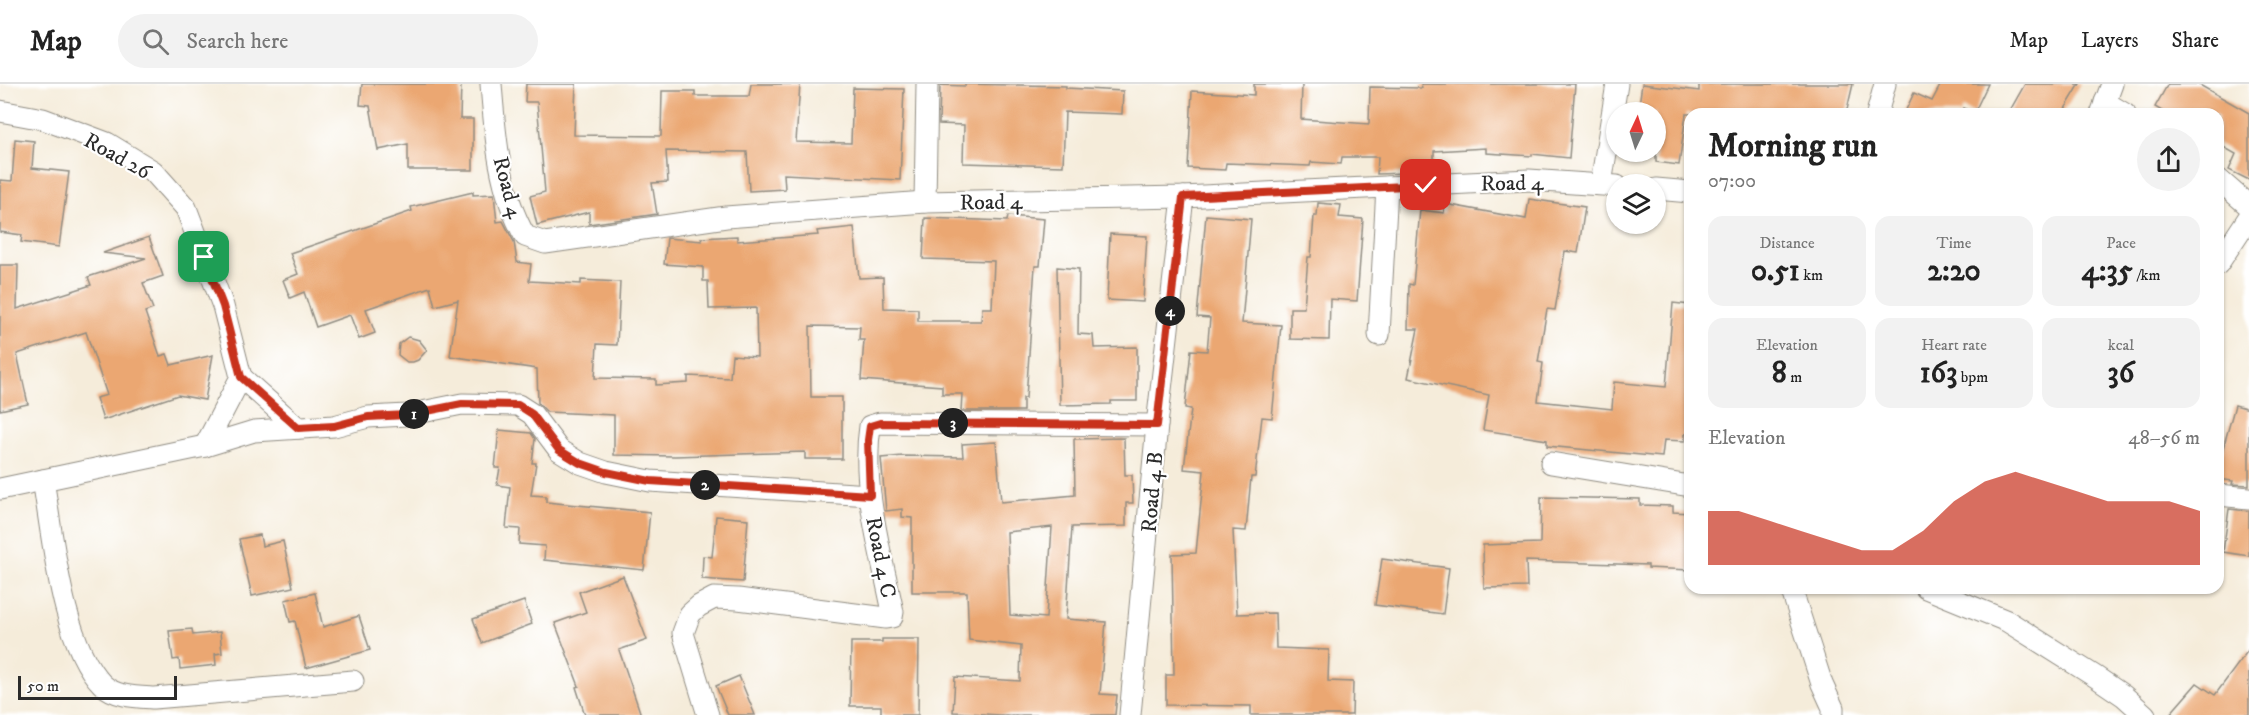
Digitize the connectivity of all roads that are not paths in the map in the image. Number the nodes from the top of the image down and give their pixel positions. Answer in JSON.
{"nodes":[{"id":1,"x":491,"y":84,"type":"edge"},
{"id":2,"x":927,"y":84,"type":"edge"},
{"id":3,"x":1617,"y":84,"type":"edge"},
{"id":4,"x":1886,"y":84,"type":"edge"},
{"id":5,"x":1879,"y":108,"type":"edge"},
{"id":6,"x":0,"y":111,"type":"edge"},
{"id":7,"x":1610,"y":174,"type":"edge"},
{"id":8,"x":2224,"y":184,"type":"edge"},
{"id":9,"x":1606,"y":185,"type":"edge"},
{"id":10,"x":1387,"y":187,"type":"junction"},
{"id":11,"x":1666,"y":190,"type":"edge"},
{"id":12,"x":1684,"y":191,"type":"edge"},
{"id":13,"x":1183,"y":197,"type":"junction"},
{"id":14,"x":925,"y":202,"type":"junction"},
{"id":15,"x":2249,"y":206,"type":"edge"},
{"id":16,"x":2249,"y":217,"type":"edge"},
{"id":17,"x":2224,"y":255,"type":"edge"},
{"id":18,"x":1379,"y":335,"type":"dead end"},
{"id":19,"x":241,"y":377,"type":"junction"},
{"id":20,"x":1157,"y":425,"type":"junction"},
{"id":21,"x":298,"y":428,"type":"junction"},
{"id":22,"x":205,"y":446,"type":"junction"},
{"id":23,"x":1551,"y":463,"type":"dead end"},
{"id":24,"x":43,"y":480,"type":"junction"},
{"id":25,"x":1684,"y":485,"type":"edge"},
{"id":26,"x":0,"y":489,"type":"edge"},
{"id":27,"x":870,"y":495,"type":"junction"},
{"id":28,"x":2224,"y":496,"type":"edge"},
{"id":29,"x":2249,"y":498,"type":"edge"},
{"id":30,"x":1793,"y":594,"type":"edge"},
{"id":31,"x":1941,"y":594,"type":"edge"},
{"id":32,"x":353,"y":681,"type":"dead end"},
{"id":33,"x":708,"y":715,"type":"edge"},
{"id":34,"x":1130,"y":715,"type":"edge"},
{"id":35,"x":1833,"y":715,"type":"edge"},
{"id":36,"x":2145,"y":715,"type":"edge"}],
"edges":[{"from":1,"to":14,"type":"street","name":"Road 4"},
{"from":2,"to":14,"type":"street"},
{"from":3,"to":7,"type":"street"},
{"from":4,"to":5,"type":"street"},
{"from":6,"to":19,"type":"street","name":"Road 26"},
{"from":8,"to":15,"type":"street"},
{"from":9,"to":10,"type":"street","name":"Road 4"},
{"from":10,"to":13,"type":"street","name":"Road 4"},
{"from":10,"to":18,"type":"street"},
{"from":11,"to":12,"type":"street"},
{"from":13,"to":14,"type":"street","name":"Road 4"},
{"from":13,"to":20,"type":"street","name":"Road 4 B"},
{"from":16,"to":17,"type":"street"},
{"from":19,"to":21,"type":"street"},
{"from":19,"to":22,"type":"street"},
{"from":20,"to":27,"type":"street","name":"Road 4 C"},
{"from":20,"to":34,"type":"street","name":"Road 4 B"},
{"from":21,"to":22,"type":"street"},
{"from":21,"to":27,"type":"street"},
{"from":22,"to":24,"type":"street"},
{"from":23,"to":25,"type":"street"},
{"from":24,"to":26,"type":"street"},
{"from":24,"to":32,"type":"street"},
{"from":27,"to":33,"type":"street","name":"Road 4 C"},
{"from":28,"to":29,"type":"street"},
{"from":30,"to":35,"type":"street"},
{"from":31,"to":36,"type":"street"}]}
